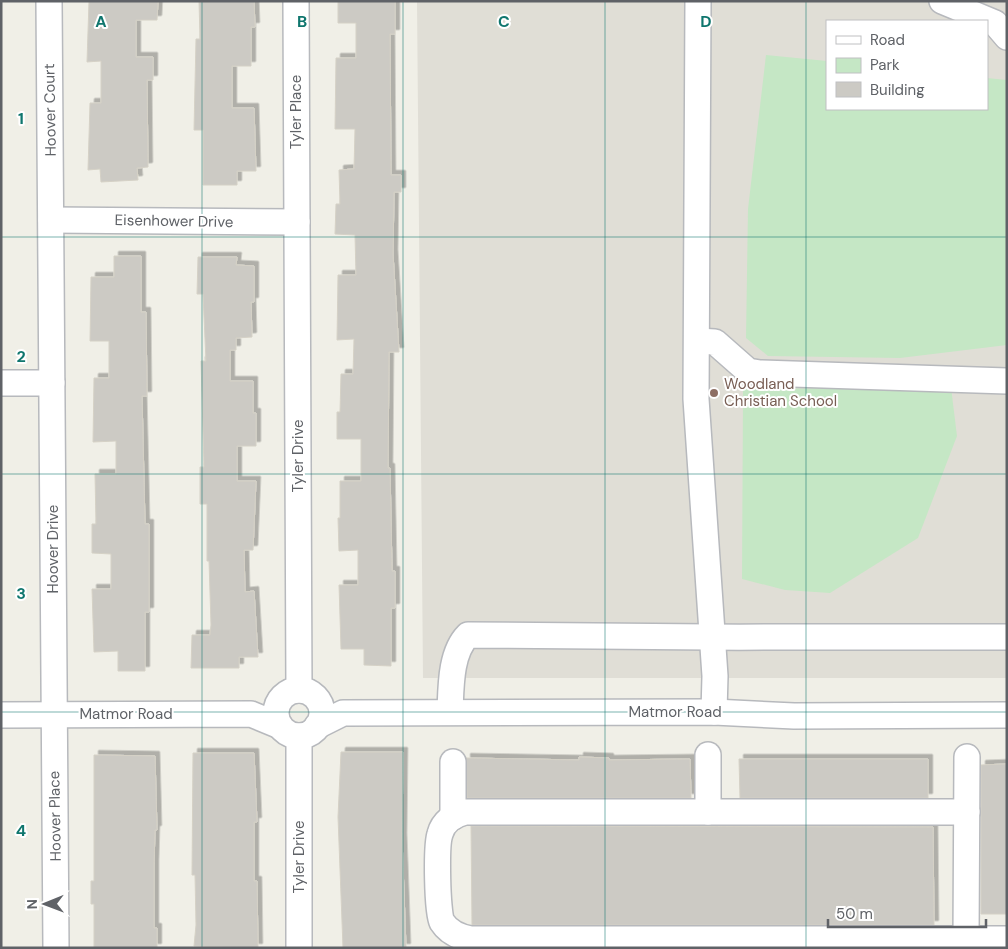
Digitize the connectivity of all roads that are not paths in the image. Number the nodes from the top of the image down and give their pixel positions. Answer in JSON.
{"nodes":[{"id":1,"x":49,"y":1,"type":"edge"},
{"id":2,"x":296,"y":1,"type":"edge"},
{"id":3,"x":698,"y":1,"type":"edge"},
{"id":4,"x":942,"y":1,"type":"edge"},
{"id":5,"x":988,"y":20,"type":"edge"},
{"id":6,"x":988,"y":20,"type":"edge"},
{"id":7,"x":1007,"y":37,"type":"edge"},
{"id":8,"x":51,"y":220,"type":"junction"},
{"id":9,"x":297,"y":222,"type":"junction"},
{"id":10,"x":697,"y":341,"type":"junction"},
{"id":11,"x":1007,"y":381,"type":"edge"},
{"id":12,"x":1,"y":383,"type":"edge"},
{"id":13,"x":52,"y":383,"type":"junction"},
{"id":14,"x":1007,"y":637,"type":"edge"},
{"id":15,"x":712,"y":638,"type":"junction"},
{"id":16,"x":299,"y":695,"type":"junction"},
{"id":17,"x":450,"y":712,"type":"junction"},
{"id":18,"x":714,"y":712,"type":"junction"},
{"id":19,"x":343,"y":713,"type":"junction"},
{"id":20,"x":250,"y":714,"type":"junction"},
{"id":21,"x":1,"y":715,"type":"edge"},
{"id":22,"x":54,"y":715,"type":"junction"},
{"id":23,"x":1007,"y":715,"type":"edge"},
{"id":24,"x":299,"y":729,"type":"junction"},
{"id":25,"x":708,"y":756,"type":"dead end"},
{"id":26,"x":967,"y":757,"type":"dead end"},
{"id":27,"x":453,"y":762,"type":"dead end"},
{"id":28,"x":708,"y":812,"type":"junction"},
{"id":29,"x":967,"y":812,"type":"junction"},
{"id":30,"x":453,"y":817,"type":"junction"},
{"id":31,"x":1007,"y":939,"type":"edge"},
{"id":32,"x":966,"y":940,"type":"junction"},
{"id":33,"x":458,"y":942,"type":"edge"},
{"id":34,"x":56,"y":948,"type":"edge"},
{"id":35,"x":299,"y":948,"type":"edge"}],
"edges":[{"from":1,"to":8,"type":"street","name":"Hoover Court"},
{"from":2,"to":9,"type":"street","name":"Tyler Place"},
{"from":3,"to":10,"type":"street"},
{"from":4,"to":5,"type":"street"},
{"from":6,"to":7,"type":"street"},
{"from":8,"to":9,"type":"street","name":"Eisenhower Drive"},
{"from":8,"to":13,"type":"street","name":"Hoover Drive"},
{"from":9,"to":16,"type":"street","name":"Tyler Drive"},
{"from":10,"to":11,"type":"street"},
{"from":10,"to":15,"type":"street"},
{"from":12,"to":13,"type":"street"},
{"from":13,"to":22,"type":"street","name":"Hoover Drive"},
{"from":14,"to":15,"type":"street"},
{"from":15,"to":17,"type":"street"},
{"from":15,"to":18,"type":"street"},
{"from":16,"to":19,"type":"street","name":"Matmor Road"},
{"from":16,"to":20,"type":"street","name":"Matmor Road"},
{"from":16,"to":24,"type":"street"},
{"from":16,"to":24,"type":"street"},
{"from":17,"to":18,"type":"street","name":"Matmor Road"},
{"from":17,"to":19,"type":"street","name":"Matmor Road"},
{"from":18,"to":23,"type":"street","name":"Matmor Road"},
{"from":19,"to":24,"type":"street","name":"Matmor Road"},
{"from":20,"to":22,"type":"street","name":"Matmor Road"},
{"from":20,"to":24,"type":"street","name":"Matmor Road"},
{"from":21,"to":22,"type":"street","name":"Matmor Road"},
{"from":22,"to":34,"type":"street","name":"Hoover Place"},
{"from":24,"to":35,"type":"street","name":"Tyler Drive"},
{"from":25,"to":28,"type":"street"},
{"from":26,"to":29,"type":"street"},
{"from":27,"to":30,"type":"street"},
{"from":28,"to":29,"type":"street"},
{"from":28,"to":30,"type":"street"},
{"from":29,"to":32,"type":"street"},
{"from":30,"to":33,"type":"street"},
{"from":31,"to":32,"type":"street"},
{"from":32,"to":33,"type":"street"}]}
